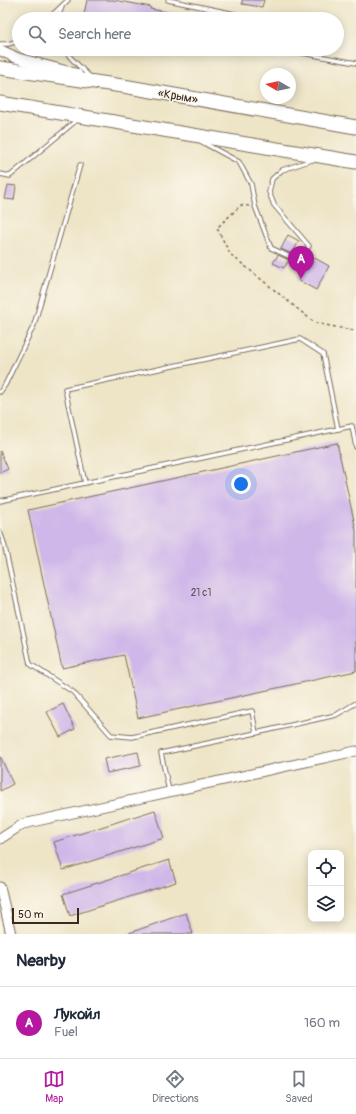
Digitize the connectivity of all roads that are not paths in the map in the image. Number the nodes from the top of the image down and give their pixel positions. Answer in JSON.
{"nodes":[{"id":1,"x":68,"y":0,"type":"edge"},
{"id":2,"x":168,"y":0,"type":"edge"},
{"id":3,"x":62,"y":6,"type":"junction"},
{"id":4,"x":56,"y":12,"type":"edge"},
{"id":5,"x":60,"y":12,"type":"edge"},
{"id":6,"x":225,"y":12,"type":"edge"},
{"id":7,"x":12,"y":43,"type":"edge"},
{"id":8,"x":0,"y":44,"type":"edge"},
{"id":9,"x":0,"y":50,"type":"edge"},
{"id":10,"x":12,"y":56,"type":"edge"},
{"id":11,"x":13,"y":56,"type":"edge"},
{"id":12,"x":69,"y":56,"type":"edge"},
{"id":13,"x":318,"y":56,"type":"edge"},
{"id":14,"x":356,"y":63,"type":"edge"},
{"id":15,"x":0,"y":68,"type":"edge"},
{"id":16,"x":91,"y":78,"type":"junction"},
{"id":17,"x":129,"y":87,"type":"junction"},
{"id":18,"x":0,"y":103,"type":"edge"},
{"id":19,"x":82,"y":116,"type":"junction"},
{"id":20,"x":356,"y":128,"type":"edge"},
{"id":21,"x":185,"y":133,"type":"junction"},
{"id":22,"x":322,"y":156,"type":"junction"},
{"id":23,"x":356,"y":162,"type":"edge"},
{"id":24,"x":80,"y":165,"type":"dead end"},
{"id":25,"x":0,"y":174,"type":"edge"},
{"id":26,"x":0,"y":392,"type":"edge"},
{"id":27,"x":338,"y":429,"type":"junction"},
{"id":28,"x":356,"y":447,"type":"edge"},
{"id":29,"x":85,"y":483,"type":"junction"},
{"id":30,"x":1,"y":500,"type":"edge"},
{"id":31,"x":0,"y":532,"type":"edge"},
{"id":32,"x":356,"y":702,"type":"edge"},
{"id":33,"x":256,"y":733,"type":"junction"},
{"id":34,"x":356,"y":751,"type":"edge"},
{"id":35,"x":169,"y":792,"type":"junction"},
{"id":36,"x":0,"y":839,"type":"edge"},
{"id":37,"x":0,"y":887,"type":"edge"},
{"id":38,"x":11,"y":934,"type":"edge"}],
"edges":[{"from":1,"to":3,"type":"lane"},
{"from":2,"to":6,"type":"lane"},
{"from":3,"to":4,"type":"lane"},
{"from":3,"to":5,"type":"lane"},
{"from":7,"to":8,"type":"lane"},
{"from":9,"to":10,"type":"main road"},
{"from":11,"to":16,"type":"main road"},
{"from":12,"to":16,"type":"lane"},
{"from":13,"to":14,"type":"lane"},
{"from":15,"to":17,"type":"highway","name":"«Крым»"},
{"from":16,"to":17,"type":"main road"},
{"from":17,"to":20,"type":"highway","name":"«Крым»"},
{"from":18,"to":19,"type":"highway"},
{"from":19,"to":21,"type":"highway"},
{"from":19,"to":25,"type":"lane"},
{"from":21,"to":22,"type":"highway"},
{"from":21,"to":22,"type":"lane"},
{"from":22,"to":23,"type":"highway"},
{"from":24,"to":26,"type":"lane"},
{"from":27,"to":28,"type":"lane"},
{"from":27,"to":29,"type":"lane"},
{"from":27,"to":29,"type":"lane"},
{"from":29,"to":30,"type":"lane"},
{"from":31,"to":33,"type":"lane"},
{"from":32,"to":33,"type":"lane"},
{"from":33,"to":35,"type":"lane"},
{"from":34,"to":35,"type":"street"},
{"from":35,"to":36,"type":"street"},
{"from":37,"to":38,"type":"street"}]}
